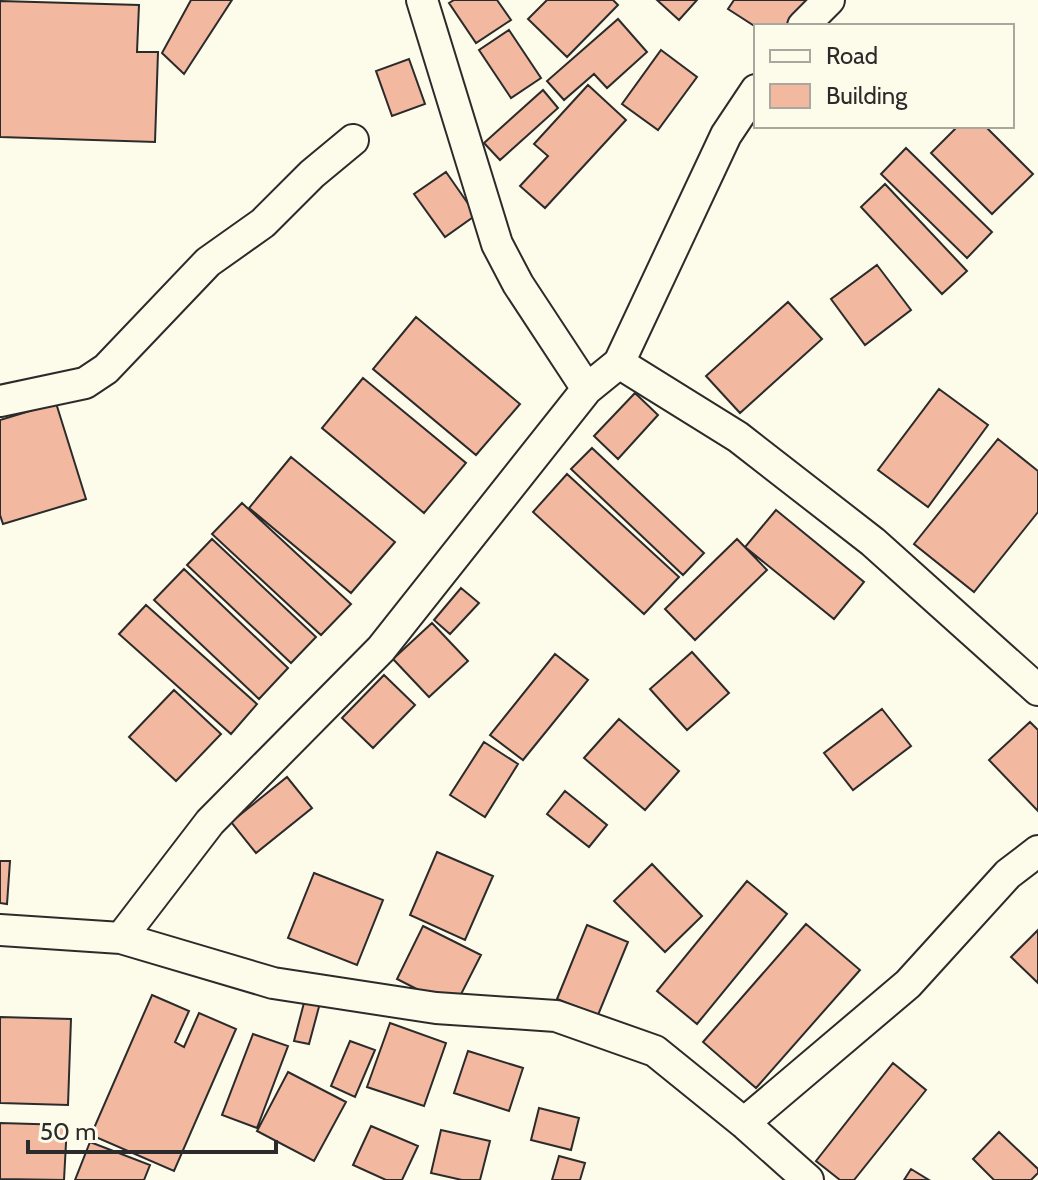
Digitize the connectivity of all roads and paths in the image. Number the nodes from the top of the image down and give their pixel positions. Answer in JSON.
{"nodes":[{"id":1,"x":422,"y":0,"type":"edge"},
{"id":2,"x":829,"y":0,"type":"edge"},
{"id":3,"x":805,"y":24,"type":"edge"},
{"id":4,"x":754,"y":93,"type":"edge"},
{"id":5,"x":353,"y":140,"type":"dead end"},
{"id":6,"x":619,"y":363,"type":"junction"},
{"id":7,"x":587,"y":389,"type":"junction"},
{"id":8,"x":0,"y":401,"type":"edge"},
{"id":9,"x":1038,"y":690,"type":"edge"},
{"id":10,"x":1038,"y":851,"type":"edge"},
{"id":11,"x":0,"y":930,"type":"edge"},
{"id":12,"x":121,"y":938,"type":"junction"},
{"id":13,"x":744,"y":1123,"type":"junction"},
{"id":14,"x":808,"y":1180,"type":"edge"}],
"edges":[{"from":1,"to":7,"type":"street"},
{"from":2,"to":3,"type":"street"},
{"from":4,"to":6,"type":"street"},
{"from":5,"to":8,"type":"street"},
{"from":6,"to":7,"type":"street"},
{"from":6,"to":9,"type":"street"},
{"from":7,"to":12,"type":"street"},
{"from":10,"to":13,"type":"street"},
{"from":11,"to":12,"type":"street"},
{"from":12,"to":13,"type":"street"},
{"from":13,"to":14,"type":"street"}]}
